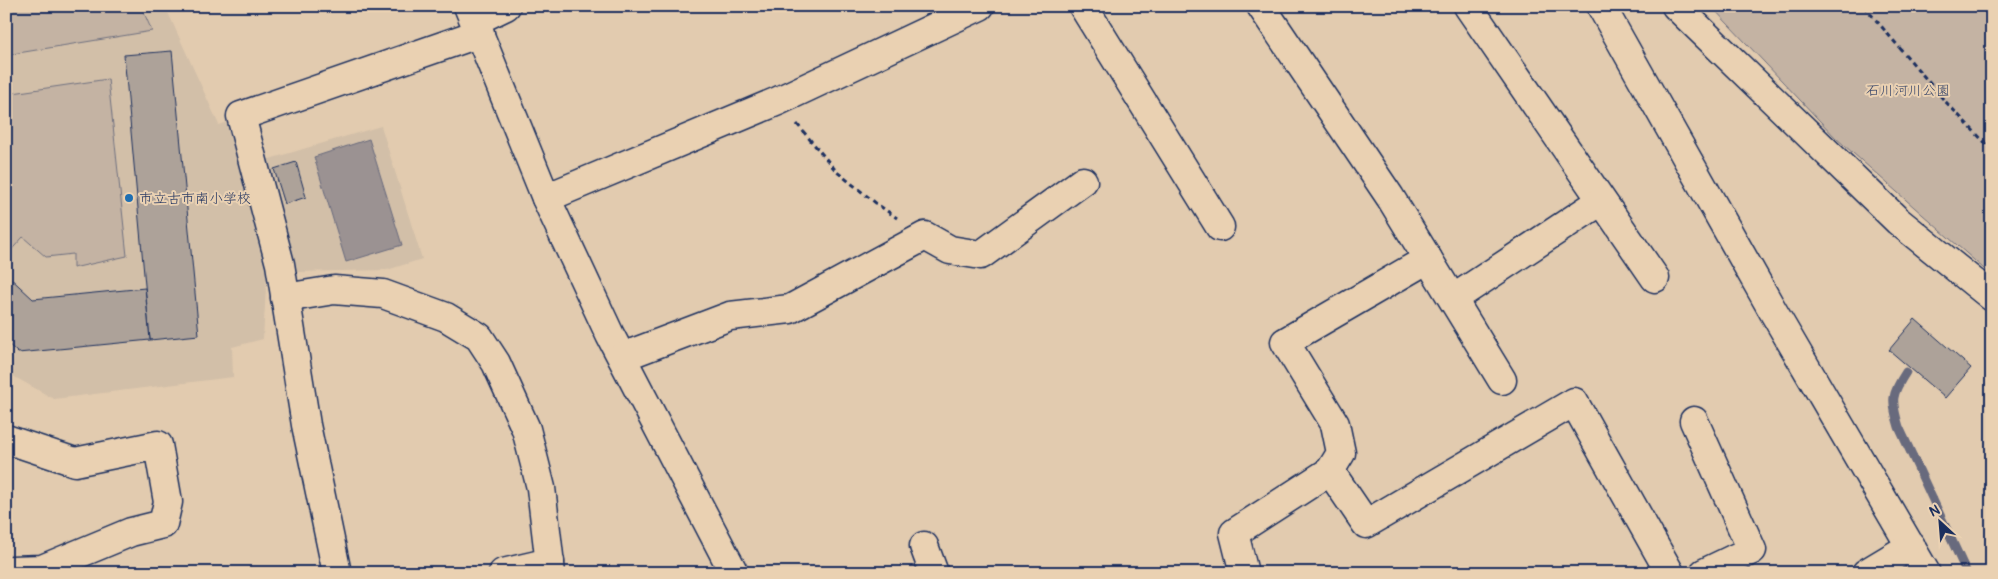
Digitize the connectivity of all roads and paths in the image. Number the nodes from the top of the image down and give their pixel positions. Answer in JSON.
{"nodes":[{"id":1,"x":506,"y":6,"type":"edge"},
{"id":2,"x":980,"y":6,"type":"edge"},
{"id":3,"x":1083,"y":6,"type":"edge"},
{"id":4,"x":1261,"y":6,"type":"edge"},
{"id":5,"x":1468,"y":6,"type":"edge"},
{"id":6,"x":1601,"y":6,"type":"edge"},
{"id":7,"x":1676,"y":6,"type":"edge"},
{"id":8,"x":1864,"y":6,"type":"edge"},
{"id":9,"x":475,"y":20,"type":"edge"},
{"id":10,"x":778,"y":101,"type":"junction"},
{"id":11,"x":1992,"y":150,"type":"edge"},
{"id":12,"x":1083,"y":181,"type":"dead end"},
{"id":13,"x":546,"y":198,"type":"junction"},
{"id":14,"x":1601,"y":200,"type":"junction"},
{"id":15,"x":1220,"y":227,"type":"dead end"},
{"id":16,"x":925,"y":236,"type":"junction"},
{"id":17,"x":1428,"y":259,"type":"junction"},
{"id":18,"x":1655,"y":278,"type":"dead end"},
{"id":19,"x":1992,"y":297,"type":"edge"},
{"id":20,"x":285,"y":298,"type":"junction"},
{"id":21,"x":1453,"y":300,"type":"junction"},
{"id":22,"x":622,"y":357,"type":"junction"},
{"id":23,"x":1502,"y":380,"type":"dead end"},
{"id":24,"x":1694,"y":421,"type":"dead end"},
{"id":25,"x":6,"y":439,"type":"edge"},
{"id":26,"x":1330,"y":471,"type":"junction"},
{"id":27,"x":924,"y":546,"type":"dead end"},
{"id":28,"x":1911,"y":546,"type":"junction"},
{"id":29,"x":551,"y":568,"type":"edge"},
{"id":30,"x":11,"y":570,"type":"edge"},
{"id":31,"x":337,"y":573,"type":"edge"},
{"id":32,"x":503,"y":573,"type":"edge"},
{"id":33,"x":734,"y":573,"type":"edge"},
{"id":34,"x":934,"y":573,"type":"edge"},
{"id":35,"x":1244,"y":573,"type":"edge"},
{"id":36,"x":1670,"y":573,"type":"edge"},
{"id":37,"x":1704,"y":573,"type":"edge"},
{"id":38,"x":1866,"y":573,"type":"edge"},
{"id":39,"x":1926,"y":573,"type":"edge"}],
"edges":[{"from":1,"to":9,"type":"street"},
{"from":2,"to":10,"type":"street"},
{"from":3,"to":15,"type":"street"},
{"from":4,"to":17,"type":"street"},
{"from":5,"to":14,"type":"street"},
{"from":6,"to":28,"type":"street"},
{"from":7,"to":19,"type":"street"},
{"from":8,"to":11,"type":"path"},
{"from":9,"to":13,"type":"street"},
{"from":9,"to":20,"type":"street"},
{"from":10,"to":13,"type":"street"},
{"from":10,"to":16,"type":"path"},
{"from":12,"to":16,"type":"street"},
{"from":13,"to":22,"type":"street"},
{"from":14,"to":18,"type":"street"},
{"from":14,"to":21,"type":"street"},
{"from":16,"to":22,"type":"street"},
{"from":17,"to":21,"type":"street"},
{"from":17,"to":26,"type":"street"},
{"from":20,"to":29,"type":"street"},
{"from":20,"to":31,"type":"street"},
{"from":21,"to":23,"type":"street"},
{"from":22,"to":33,"type":"street"},
{"from":24,"to":37,"type":"street"},
{"from":25,"to":30,"type":"street"},
{"from":26,"to":35,"type":"street"},
{"from":26,"to":36,"type":"street"},
{"from":27,"to":34,"type":"street"},
{"from":28,"to":38,"type":"street"},
{"from":28,"to":39,"type":"street"},
{"from":29,"to":32,"type":"street"}]}
